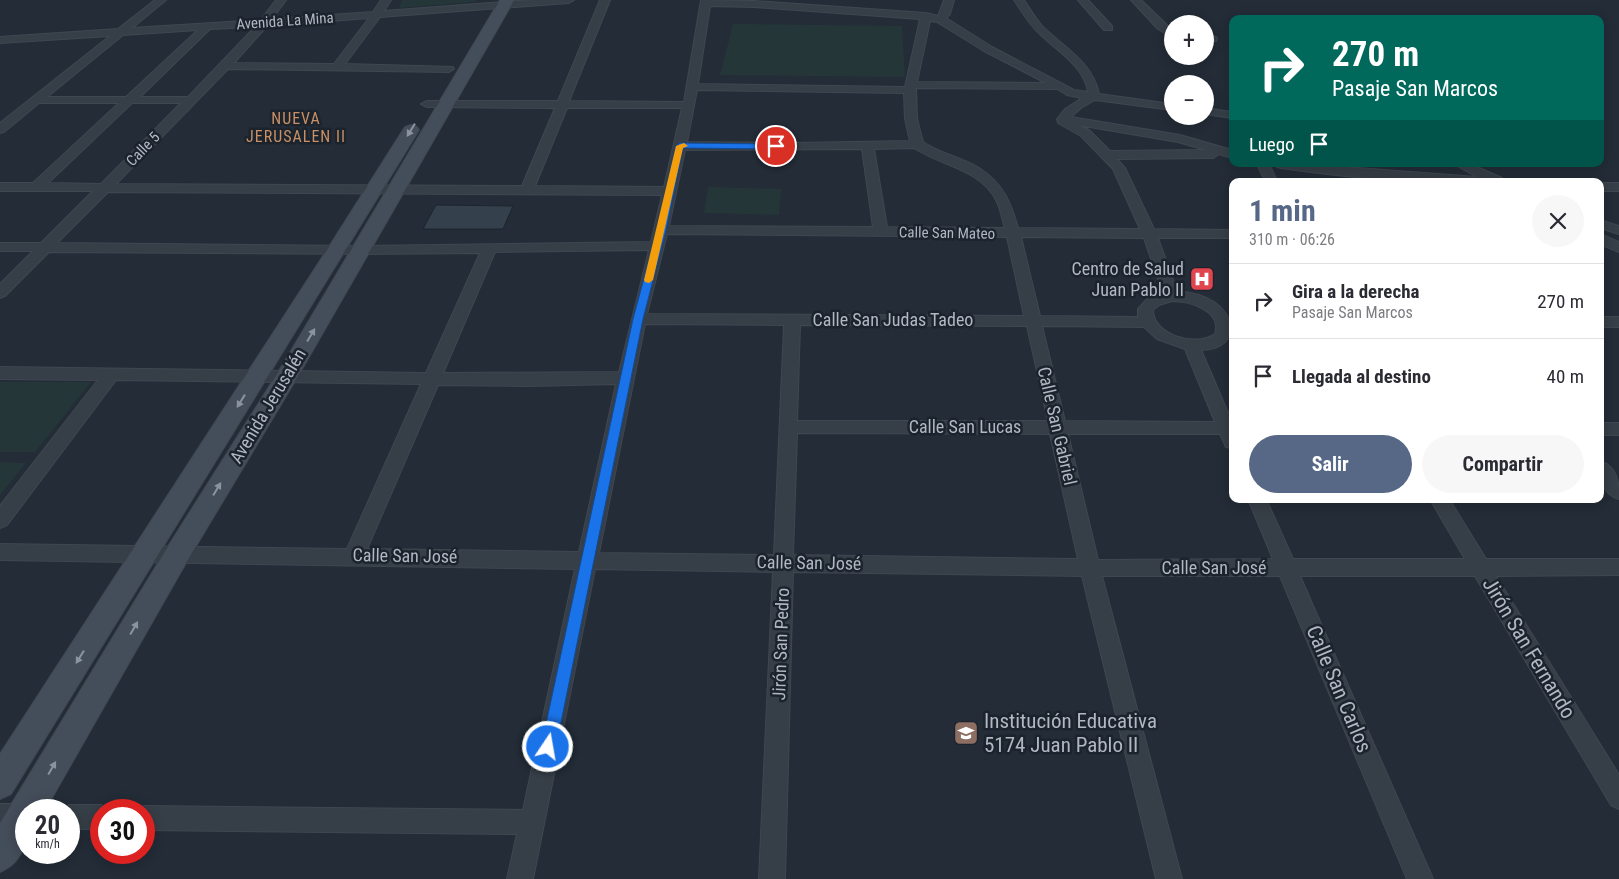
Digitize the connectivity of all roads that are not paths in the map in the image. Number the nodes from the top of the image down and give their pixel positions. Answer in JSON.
{"nodes":[{"id":1,"x":161,"y":0,"type":"edge"},
{"id":2,"x":281,"y":0,"type":"edge"},
{"id":3,"x":386,"y":0,"type":"edge"},
{"id":4,"x":569,"y":0,"type":"edge"},
{"id":5,"x":605,"y":0,"type":"edge"},
{"id":6,"x":949,"y":0,"type":"edge"},
{"id":7,"x":1019,"y":0,"type":"edge"},
{"id":8,"x":1083,"y":0,"type":"edge"},
{"id":9,"x":1136,"y":0,"type":"edge"},
{"id":10,"x":705,"y":2,"type":"edge"},
{"id":11,"x":498,"y":3,"type":"edge"},
{"id":12,"x":377,"y":15,"type":"junction"},
{"id":13,"x":926,"y":16,"type":"junction"},
{"id":14,"x":940,"y":19,"type":"junction"},
{"id":15,"x":264,"y":23,"type":"junction"},
{"id":16,"x":207,"y":27,"type":"junction"},
{"id":17,"x":1108,"y":28,"type":"dead end"},
{"id":18,"x":1164,"y":28,"type":"edge"},
{"id":19,"x":120,"y":32,"type":"junction"},
{"id":20,"x":0,"y":40,"type":"edge"},
{"id":21,"x":225,"y":66,"type":"junction"},
{"id":22,"x":337,"y":67,"type":"junction"},
{"id":23,"x":449,"y":69,"type":"junction"},
{"id":24,"x":1059,"y":86,"type":"junction"},
{"id":25,"x":693,"y":87,"type":"junction"},
{"id":26,"x":911,"y":88,"type":"junction"},
{"id":27,"x":1094,"y":96,"type":"junction"},
{"id":28,"x":38,"y":100,"type":"junction"},
{"id":29,"x":130,"y":100,"type":"junction"},
{"id":30,"x":189,"y":100,"type":"junction"},
{"id":31,"x":436,"y":104,"type":"junction"},
{"id":32,"x":563,"y":104,"type":"junction"},
{"id":33,"x":689,"y":105,"type":"junction"},
{"id":34,"x":1164,"y":106,"type":"edge"},
{"id":35,"x":1214,"y":112,"type":"edge"},
{"id":36,"x":1229,"y":115,"type":"edge"},
{"id":37,"x":1063,"y":119,"type":"junction"},
{"id":38,"x":0,"y":129,"type":"edge"},
{"id":39,"x":917,"y":144,"type":"junction"},
{"id":40,"x":867,"y":145,"type":"junction"},
{"id":41,"x":680,"y":146,"type":"junction"},
{"id":42,"x":1229,"y":153,"type":"edge"},
{"id":43,"x":1229,"y":154,"type":"edge"},
{"id":44,"x":1107,"y":155,"type":"junction"},
{"id":45,"x":1301,"y":167,"type":"edge"},
{"id":46,"x":1467,"y":167,"type":"edge"},
{"id":47,"x":1366,"y":169,"type":"edge"},
{"id":48,"x":1454,"y":178,"type":"edge"},
{"id":49,"x":1490,"y":178,"type":"edge"},
{"id":50,"x":0,"y":187,"type":"edge"},
{"id":51,"x":37,"y":187,"type":"junction"},
{"id":52,"x":1604,"y":187,"type":"edge"},
{"id":53,"x":1619,"y":187,"type":"edge"},
{"id":54,"x":104,"y":188,"type":"junction"},
{"id":55,"x":383,"y":190,"type":"junction"},
{"id":56,"x":527,"y":191,"type":"junction"},
{"id":57,"x":670,"y":191,"type":"junction"},
{"id":58,"x":1604,"y":225,"type":"edge"},
{"id":59,"x":1619,"y":230,"type":"edge"},
{"id":60,"x":881,"y":232,"type":"junction"},
{"id":61,"x":1014,"y":233,"type":"junction"},
{"id":62,"x":1149,"y":233,"type":"junction"},
{"id":63,"x":1229,"y":234,"type":"edge"},
{"id":64,"x":659,"y":238,"type":"junction"},
{"id":65,"x":0,"y":247,"type":"edge"},
{"id":66,"x":46,"y":248,"type":"junction"},
{"id":67,"x":489,"y":249,"type":"junction"},
{"id":68,"x":338,"y":250,"type":"junction"},
{"id":69,"x":361,"y":250,"type":"junction"},
{"id":70,"x":0,"y":292,"type":"edge"},
{"id":71,"x":1170,"y":296,"type":"junction"},
{"id":72,"x":638,"y":319,"type":"junction"},
{"id":73,"x":1228,"y":319,"type":"edge"},
{"id":74,"x":792,"y":320,"type":"junction"},
{"id":75,"x":1033,"y":321,"type":"junction"},
{"id":76,"x":1147,"y":322,"type":"junction"},
{"id":77,"x":1604,"y":322,"type":"edge"},
{"id":78,"x":1619,"y":322,"type":"edge"},
{"id":79,"x":1191,"y":345,"type":"junction"},
{"id":80,"x":0,"y":373,"type":"edge"},
{"id":81,"x":112,"y":374,"type":"junction"},
{"id":82,"x":257,"y":375,"type":"junction"},
{"id":83,"x":286,"y":376,"type":"junction"},
{"id":84,"x":432,"y":377,"type":"junction"},
{"id":85,"x":626,"y":378,"type":"junction"},
{"id":86,"x":788,"y":427,"type":"junction"},
{"id":87,"x":1058,"y":428,"type":"junction"},
{"id":88,"x":1604,"y":428,"type":"edge"},
{"id":89,"x":1619,"y":429,"type":"edge"},
{"id":90,"x":1229,"y":431,"type":"edge"},
{"id":91,"x":1229,"y":433,"type":"edge"},
{"id":92,"x":1604,"y":473,"type":"edge"},
{"id":93,"x":1619,"y":492,"type":"edge"},
{"id":94,"x":1259,"y":503,"type":"edge"},
{"id":95,"x":1441,"y":503,"type":"edge"},
{"id":96,"x":0,"y":520,"type":"edge"},
{"id":97,"x":0,"y":552,"type":"edge"},
{"id":98,"x":146,"y":553,"type":"junction"},
{"id":99,"x":178,"y":553,"type":"junction"},
{"id":100,"x":354,"y":556,"type":"junction"},
{"id":101,"x":588,"y":559,"type":"junction"},
{"id":102,"x":783,"y":563,"type":"junction"},
{"id":103,"x":1287,"y":567,"type":"junction"},
{"id":104,"x":1480,"y":567,"type":"junction"},
{"id":105,"x":1619,"y":567,"type":"edge"},
{"id":106,"x":1090,"y":568,"type":"junction"},
{"id":107,"x":0,"y":783,"type":"edge"},
{"id":108,"x":1619,"y":797,"type":"edge"},
{"id":109,"x":29,"y":799,"type":"edge"},
{"id":110,"x":155,"y":818,"type":"edge"},
{"id":111,"x":532,"y":822,"type":"junction"},
{"id":112,"x":15,"y":824,"type":"edge"},
{"id":113,"x":0,"y":855,"type":"edge"},
{"id":114,"x":520,"y":879,"type":"edge"},
{"id":115,"x":772,"y":879,"type":"edge"},
{"id":116,"x":1169,"y":879,"type":"edge"},
{"id":117,"x":1420,"y":879,"type":"edge"}],
"edges":[{"from":1,"to":19,"type":"street"},
{"from":2,"to":15,"type":"street","name":"Calle 5"},
{"from":3,"to":12,"type":"street"},
{"from":4,"to":11,"type":"street","name":"Avenida La Mina"},
{"from":5,"to":32,"type":"street"},
{"from":6,"to":14,"type":"street"},
{"from":7,"to":27,"type":"street"},
{"from":8,"to":17,"type":"street"},
{"from":9,"to":18,"type":"street"},
{"from":10,"to":13,"type":"street"},
{"from":10,"to":25,"type":"street"},
{"from":11,"to":12,"type":"street","name":"Avenida La Mina"},
{"from":11,"to":23,"type":"street","name":"Avenida Jerusalén"},
{"from":11,"to":31,"type":"street","name":"Avenida Jerusalén"},
{"from":12,"to":15,"type":"street","name":"Avenida La Mina"},
{"from":12,"to":22,"type":"street"},
{"from":13,"to":14,"type":"street"},
{"from":13,"to":26,"type":"street"},
{"from":14,"to":24,"type":"street"},
{"from":15,"to":16,"type":"street","name":"Avenida La Mina"},
{"from":15,"to":21,"type":"street","name":"Calle 5"},
{"from":16,"to":19,"type":"street","name":"Avenida La Mina"},
{"from":16,"to":29,"type":"street"},
{"from":19,"to":20,"type":"street","name":"Avenida La Mina"},
{"from":19,"to":28,"type":"street"},
{"from":21,"to":22,"type":"street"},
{"from":21,"to":30,"type":"street","name":"Calle 5"},
{"from":22,"to":23,"type":"street"},
{"from":23,"to":31,"type":"street","name":"Avenida Jerusalén"},
{"from":24,"to":26,"type":"street"},
{"from":24,"to":27,"type":"street"},
{"from":25,"to":26,"type":"street"},
{"from":25,"to":33,"type":"street"},
{"from":26,"to":39,"type":"street"},
{"from":27,"to":34,"type":"street"},
{"from":27,"to":37,"type":"street"},
{"from":28,"to":29,"type":"street"},
{"from":28,"to":38,"type":"street"},
{"from":29,"to":30,"type":"street"},
{"from":29,"to":51,"type":"street"},
{"from":30,"to":54,"type":"street","name":"Calle 5"},
{"from":31,"to":32,"type":"street"},
{"from":31,"to":55,"type":"street","name":"Avenida Jerusalén"},
{"from":32,"to":33,"type":"street"},
{"from":32,"to":56,"type":"street"},
{"from":33,"to":41,"type":"street"},
{"from":35,"to":36,"type":"street"},
{"from":37,"to":42,"type":"street"},
{"from":37,"to":44,"type":"street"},
{"from":39,"to":40,"type":"street"},
{"from":39,"to":61,"type":"street","name":"Calle San Gabriel"},
{"from":40,"to":41,"type":"street"},
{"from":40,"to":60,"type":"street"},
{"from":41,"to":57,"type":"street"},
{"from":43,"to":44,"type":"street"},
{"from":44,"to":62,"type":"street"},
{"from":45,"to":47,"type":"street"},
{"from":46,"to":49,"type":"street"},
{"from":47,"to":48,"type":"street"},
{"from":50,"to":51,"type":"street"},
{"from":51,"to":54,"type":"street"},
{"from":52,"to":53,"type":"street"},
{"from":54,"to":55,"type":"street"},
{"from":54,"to":66,"type":"street","name":"Calle 5"},
{"from":55,"to":56,"type":"street"},
{"from":55,"to":68,"type":"street","name":"Avenida Jerusalén"},
{"from":55,"to":69,"type":"street","name":"Avenida Jerusalén"},
{"from":56,"to":57,"type":"street"},
{"from":57,"to":64,"type":"street"},
{"from":58,"to":59,"type":"street"},
{"from":60,"to":61,"type":"street","name":"Calle San Mateo"},
{"from":60,"to":64,"type":"street","name":"Calle San Mateo"},
{"from":61,"to":62,"type":"street","name":"Calle San Mateo"},
{"from":61,"to":75,"type":"street","name":"Calle San Gabriel"},
{"from":62,"to":63,"type":"street","name":"Calle San Mateo"},
{"from":62,"to":71,"type":"street"},
{"from":64,"to":67,"type":"street","name":"Calle San Mateo"},
{"from":64,"to":72,"type":"street"},
{"from":65,"to":66,"type":"street","name":"Calle San Mateo"},
{"from":66,"to":68,"type":"street","name":"Calle San Mateo"},
{"from":66,"to":70,"type":"street","name":"Calle 5"},
{"from":67,"to":69,"type":"street","name":"Calle San Mateo"},
{"from":67,"to":84,"type":"street"},
{"from":68,"to":69,"type":"street","name":"Calle San Mateo"},
{"from":68,"to":82,"type":"street","name":"Avenida Jerusalén"},
{"from":83,"to":69,"type":"street","name":"Avenida Jerusalén","one_way":true},
{"from":71,"to":73,"type":"street"},
{"from":71,"to":76,"type":"street"},
{"from":72,"to":74,"type":"street","name":"Calle San Judas Tadeo"},
{"from":72,"to":85,"type":"street"},
{"from":73,"to":79,"type":"street"},
{"from":74,"to":75,"type":"street","name":"Calle San Judas Tadeo"},
{"from":74,"to":86,"type":"street","name":"Jirón San Pedro"},
{"from":75,"to":76,"type":"street","name":"Calle San Judas Tadeo"},
{"from":75,"to":87,"type":"street","name":"Calle San Gabriel"},
{"from":76,"to":79,"type":"street"},
{"from":77,"to":78,"type":"street"},
{"from":79,"to":90,"type":"street"},
{"from":80,"to":81,"type":"street"},
{"from":81,"to":82,"type":"street"},
{"from":81,"to":96,"type":"street"},
{"from":82,"to":83,"type":"street"},
{"from":82,"to":98,"type":"street","name":"Avenida Jerusalén","one_way":true},
{"from":83,"to":84,"type":"street"},
{"from":99,"to":83,"type":"street","name":"Avenida Jerusalén","one_way":true},
{"from":84,"to":85,"type":"street"},
{"from":84,"to":100,"type":"street"},
{"from":85,"to":101,"type":"street"},
{"from":86,"to":87,"type":"street","name":"Calle San Lucas"},
{"from":86,"to":102,"type":"street","name":"Jirón San Pedro"},
{"from":87,"to":91,"type":"street","name":"Calle San Lucas"},
{"from":87,"to":106,"type":"street","name":"Calle San Gabriel"},
{"from":88,"to":89,"type":"street"},
{"from":92,"to":93,"type":"street"},
{"from":94,"to":103,"type":"street","name":"Calle San Carlos"},
{"from":95,"to":104,"type":"street","name":"Jirón San Fernando"},
{"from":97,"to":98,"type":"street","name":"Calle San José"},
{"from":98,"to":99,"type":"street","name":"Calle San José"},
{"from":98,"to":107,"type":"street","name":"Avenida Jerusalén","one_way":true},
{"from":99,"to":100,"type":"street","name":"Calle San José"},
{"from":109,"to":99,"type":"street","name":"Avenida Jerusalén","one_way":true},
{"from":100,"to":101,"type":"street","name":"Calle San José"},
{"from":101,"to":102,"type":"street","name":"Calle San José"},
{"from":101,"to":111,"type":"street"},
{"from":102,"to":106,"type":"street","name":"Calle San José"},
{"from":102,"to":115,"type":"street","name":"Jirón San Pedro"},
{"from":103,"to":104,"type":"street","name":"Calle San José"},
{"from":103,"to":106,"type":"street","name":"Calle San José"},
{"from":103,"to":117,"type":"street","name":"Calle San Carlos"},
{"from":104,"to":105,"type":"street","name":"Calle San José"},
{"from":104,"to":108,"type":"street","name":"Jirón San Fernando"},
{"from":106,"to":116,"type":"street","name":"Calle San Gabriel"},
{"from":110,"to":111,"type":"street"},
{"from":111,"to":114,"type":"street"},
{"from":112,"to":113,"type":"street","name":"Avenida Jerusalén"}]}
